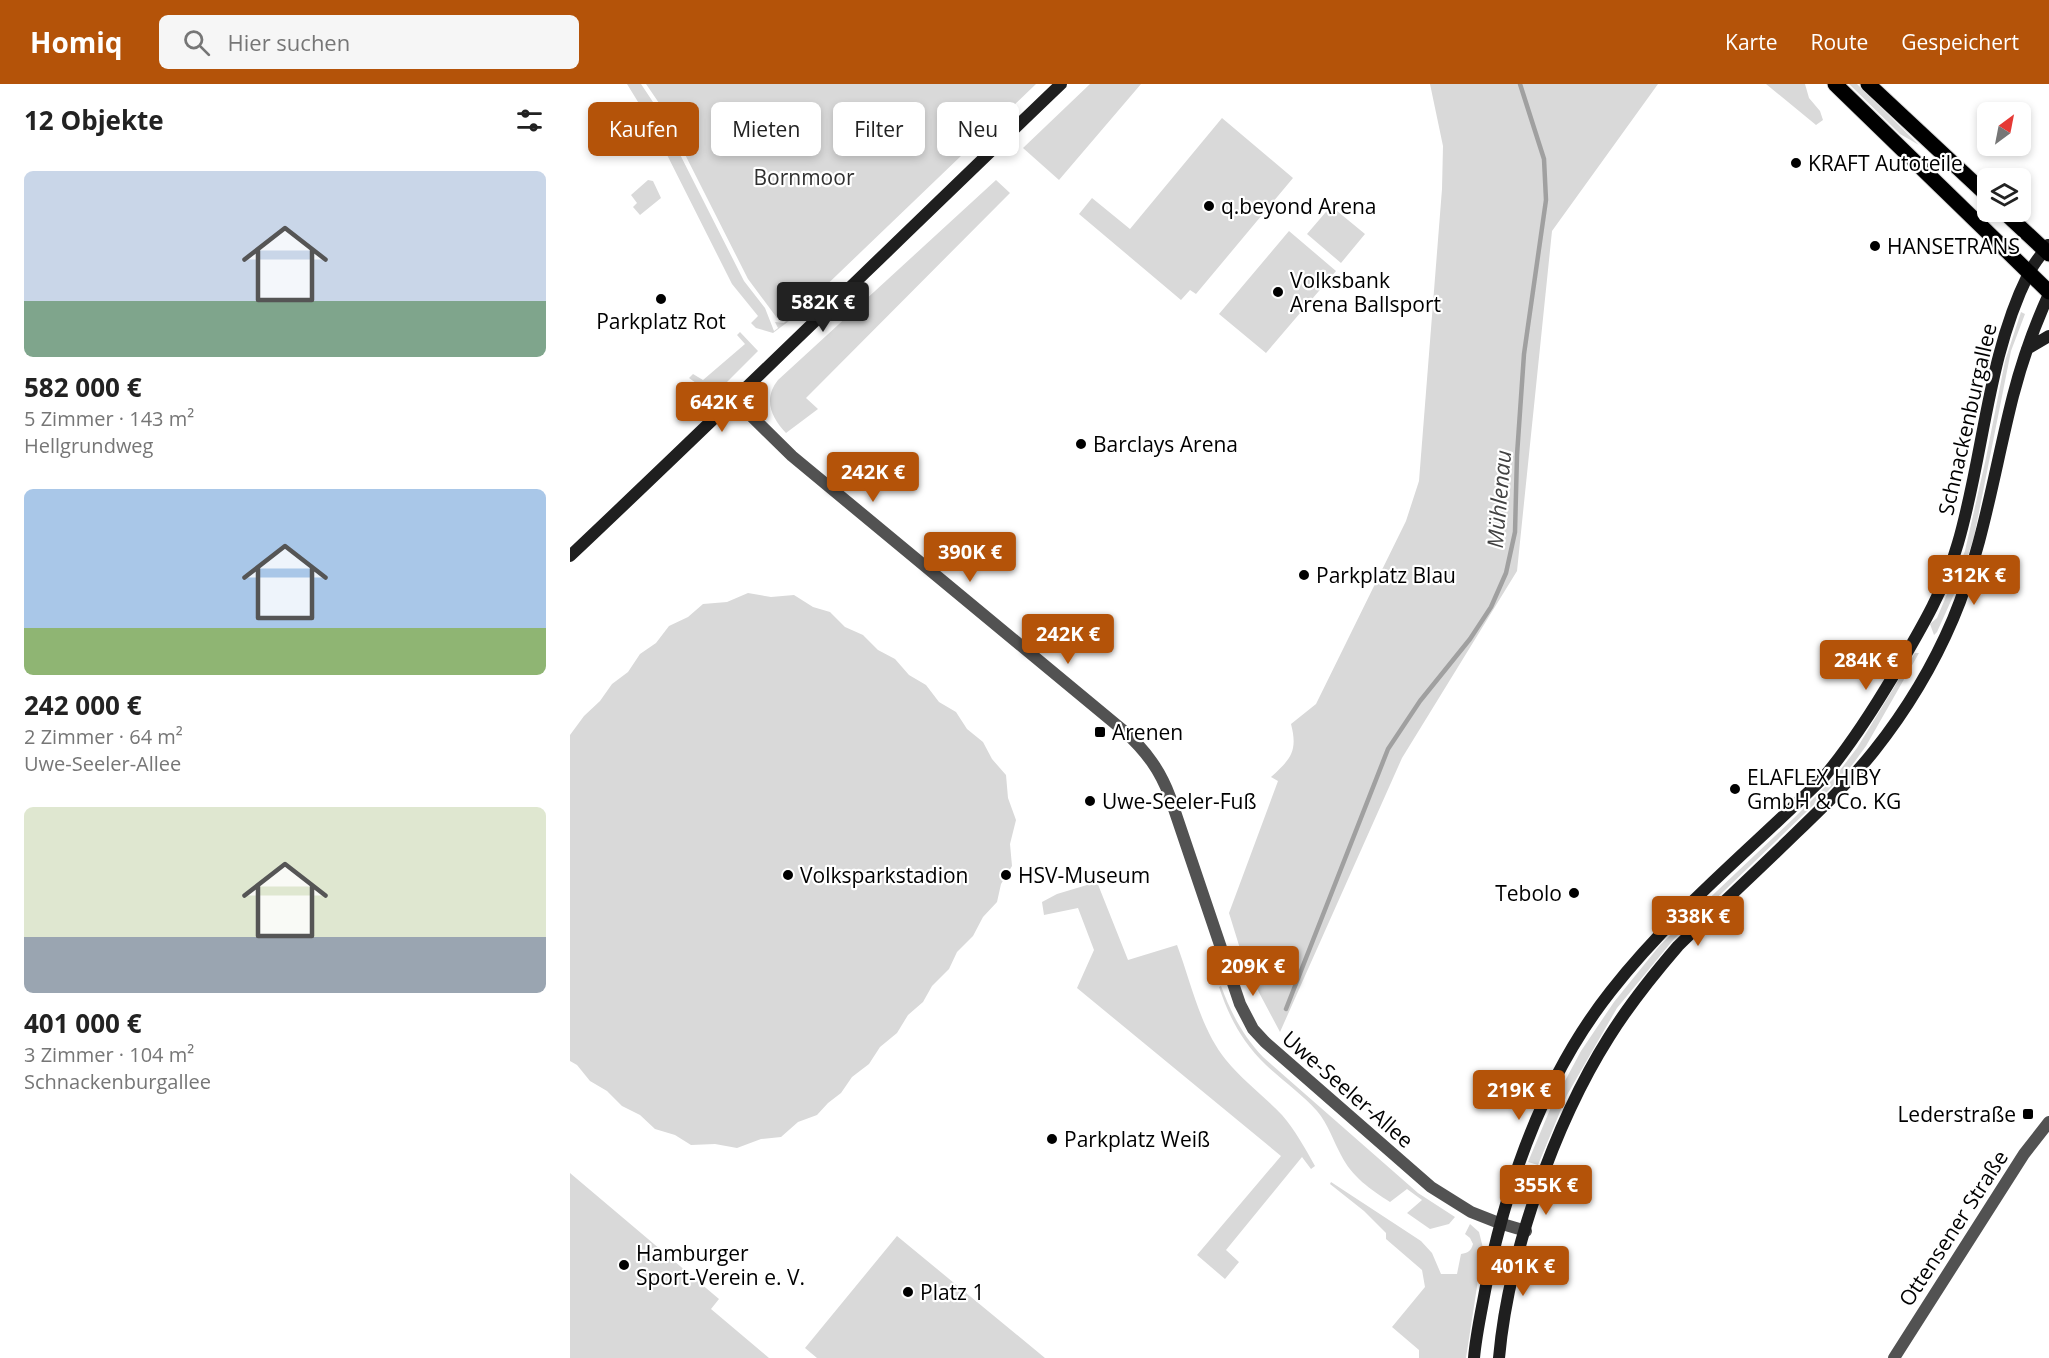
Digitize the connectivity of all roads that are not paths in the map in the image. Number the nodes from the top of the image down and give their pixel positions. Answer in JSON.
{"nodes":[{"id":1,"x":1061,"y":84,"type":"edge"},
{"id":2,"x":1835,"y":84,"type":"edge"},
{"id":3,"x":1868,"y":84,"type":"edge"},
{"id":4,"x":1977,"y":186,"type":"edge"},
{"id":5,"x":2016,"y":222,"type":"edge"},
{"id":6,"x":2048,"y":249,"type":"edge"},
{"id":7,"x":2029,"y":273,"type":"junction"},
{"id":8,"x":2049,"y":293,"type":"edge"},
{"id":9,"x":2049,"y":336,"type":"edge"},
{"id":10,"x":2027,"y":349,"type":"junction"},
{"id":11,"x":735,"y":400,"type":"junction"},
{"id":12,"x":570,"y":556,"type":"edge"},
{"id":13,"x":2049,"y":1122,"type":"edge"},
{"id":14,"x":1499,"y":1223,"type":"junction"},
{"id":15,"x":1526,"y":1231,"type":"junction"},
{"id":16,"x":1474,"y":1358,"type":"edge"},
{"id":17,"x":1499,"y":1358,"type":"edge"},
{"id":18,"x":1894,"y":1358,"type":"edge"}],
"edges":[{"from":1,"to":11,"type":"main road"},
{"from":2,"to":7,"type":"main road"},
{"from":3,"to":4,"type":"main road"},
{"from":5,"to":6,"type":"main road"},
{"from":6,"to":7,"type":"main road","name":"Schnackenburgallee"},
{"from":7,"to":8,"type":"main road"},
{"from":7,"to":14,"type":"main road","name":"Schnackenburgallee"},
{"from":8,"to":10,"type":"main road","name":"Schnackenburgallee"},
{"from":9,"to":10,"type":"main road"},
{"from":10,"to":15,"type":"main road","name":"Schnackenburgallee"},
{"from":11,"to":12,"type":"main road"},
{"from":11,"to":14,"type":"street","name":"Uwe-Seeler-Allee"},
{"from":13,"to":18,"type":"street","name":"Ottensener Straße"},
{"from":14,"to":15,"type":"street","name":"Uwe-Seeler-Allee"},
{"from":14,"to":16,"type":"main road","name":"Schnackenburgallee"},
{"from":15,"to":17,"type":"main road","name":"Schnackenburgallee"}]}
